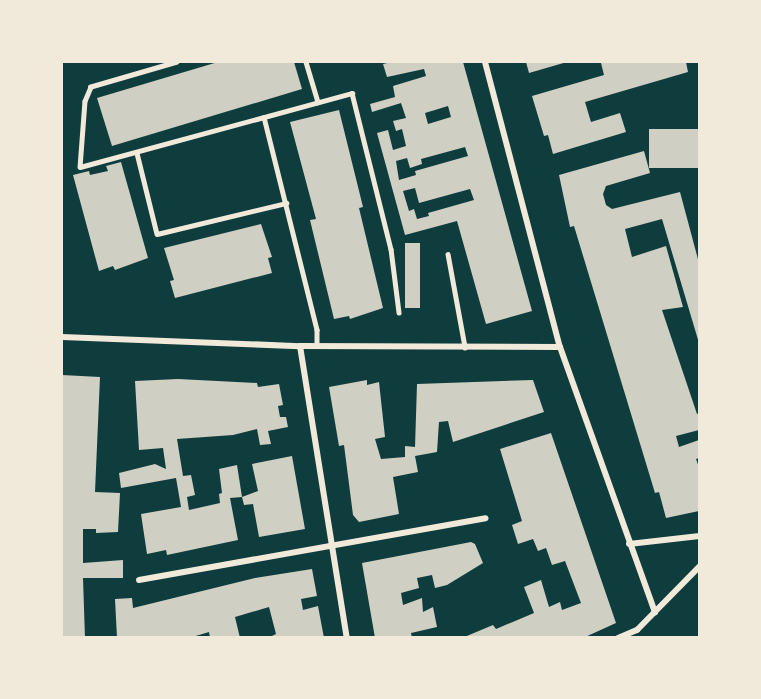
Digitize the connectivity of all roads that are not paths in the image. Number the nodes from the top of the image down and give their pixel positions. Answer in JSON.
{"nodes":[{"id":1,"x":177,"y":62,"type":"edge"},
{"id":2,"x":306,"y":62,"type":"edge"},
{"id":3,"x":485,"y":62,"type":"edge"},
{"id":4,"x":318,"y":102,"type":"junction"},
{"id":5,"x":264,"y":117,"type":"junction"},
{"id":6,"x":136,"y":153,"type":"junction"},
{"id":7,"x":286,"y":203,"type":"junction"},
{"id":8,"x":448,"y":254,"type":"dead end"},
{"id":9,"x":399,"y":312,"type":"dead end"},
{"id":10,"x":62,"y":337,"type":"edge"},
{"id":11,"x":300,"y":346,"type":"junction"},
{"id":12,"x":317,"y":346,"type":"junction"},
{"id":13,"x":465,"y":347,"type":"junction"},
{"id":14,"x":560,"y":347,"type":"junction"},
{"id":15,"x":486,"y":518,"type":"dead end"},
{"id":16,"x":699,"y":536,"type":"edge"},
{"id":17,"x":629,"y":544,"type":"junction"},
{"id":18,"x":332,"y":546,"type":"junction"},
{"id":19,"x":699,"y":566,"type":"edge"},
{"id":20,"x":139,"y":580,"type":"dead end"},
{"id":21,"x":655,"y":612,"type":"junction"},
{"id":22,"x":347,"y":638,"type":"edge"},
{"id":23,"x":618,"y":638,"type":"edge"}],
"edges":[{"from":1,"to":6,"type":"lane"},
{"from":2,"to":4,"type":"lane"},
{"from":3,"to":14,"type":"street"},
{"from":4,"to":5,"type":"lane"},
{"from":4,"to":9,"type":"lane"},
{"from":5,"to":6,"type":"lane"},
{"from":5,"to":7,"type":"lane"},
{"from":6,"to":7,"type":"lane"},
{"from":7,"to":12,"type":"lane"},
{"from":8,"to":13,"type":"lane"},
{"from":10,"to":11,"type":"street"},
{"from":11,"to":12,"type":"street"},
{"from":11,"to":18,"type":"street"},
{"from":12,"to":13,"type":"street"},
{"from":13,"to":14,"type":"street"},
{"from":14,"to":17,"type":"street"},
{"from":15,"to":18,"type":"street"},
{"from":16,"to":17,"type":"street"},
{"from":17,"to":21,"type":"street"},
{"from":18,"to":20,"type":"street"},
{"from":18,"to":22,"type":"street"},
{"from":19,"to":21,"type":"street"},
{"from":21,"to":23,"type":"street"}]}
